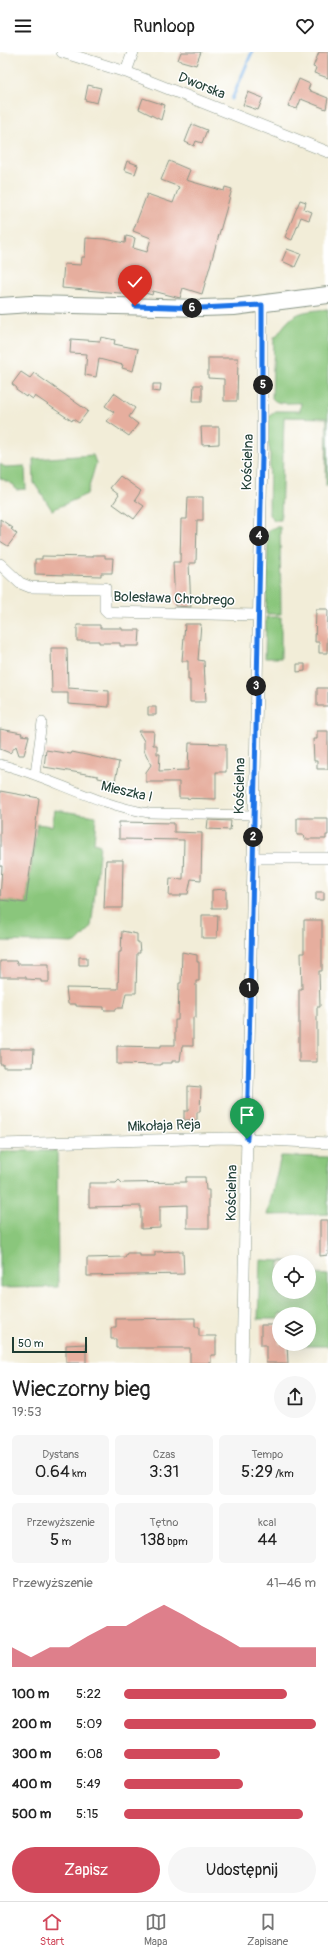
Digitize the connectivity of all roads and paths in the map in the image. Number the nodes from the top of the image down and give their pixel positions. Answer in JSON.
{"nodes":[{"id":1,"x":62,"y":52,"type":"edge"},
{"id":2,"x":132,"y":52,"type":"edge"},
{"id":3,"x":126,"y":72,"type":"junction"},
{"id":4,"x":328,"y":152,"type":"edge"},
{"id":5,"x":328,"y":295,"type":"edge"},
{"id":6,"x":262,"y":305,"type":"junction"},
{"id":7,"x":0,"y":306,"type":"edge"},
{"id":8,"x":0,"y":564,"type":"edge"},
{"id":9,"x":258,"y":615,"type":"junction"},
{"id":10,"x":42,"y":722,"type":"dead end"},
{"id":11,"x":0,"y":764,"type":"edge"},
{"id":12,"x":35,"y":774,"type":"junction"},
{"id":13,"x":254,"y":815,"type":"junction"},
{"id":14,"x":252,"y":858,"type":"junction"},
{"id":15,"x":328,"y":858,"type":"edge"},
{"id":16,"x":247,"y":1139,"type":"junction"},
{"id":17,"x":328,"y":1143,"type":"edge"},
{"id":18,"x":0,"y":1144,"type":"edge"},
{"id":19,"x":242,"y":1363,"type":"edge"}],
"edges":[{"from":1,"to":3,"type":"street","name":"Dworska"},
{"from":2,"to":3,"type":"street"},
{"from":3,"to":4,"type":"street","name":"Dworska"},
{"from":5,"to":6,"type":"main road"},
{"from":6,"to":7,"type":"main road"},
{"from":6,"to":9,"type":"street","name":"Kościelna"},
{"from":8,"to":9,"type":"street","name":"Bolesława Chrobrego"},
{"from":9,"to":13,"type":"street","name":"Kościelna"},
{"from":10,"to":12,"type":"street"},
{"from":11,"to":12,"type":"street","name":"Mieszka I"},
{"from":12,"to":13,"type":"street","name":"Mieszka I"},
{"from":13,"to":14,"type":"street","name":"Kościelna"},
{"from":14,"to":15,"type":"street"},
{"from":14,"to":16,"type":"street","name":"Kościelna"},
{"from":16,"to":17,"type":"street","name":"Mikołaja Reja"},
{"from":16,"to":18,"type":"street","name":"Mikołaja Reja"},
{"from":16,"to":19,"type":"street","name":"Kościelna"}]}
